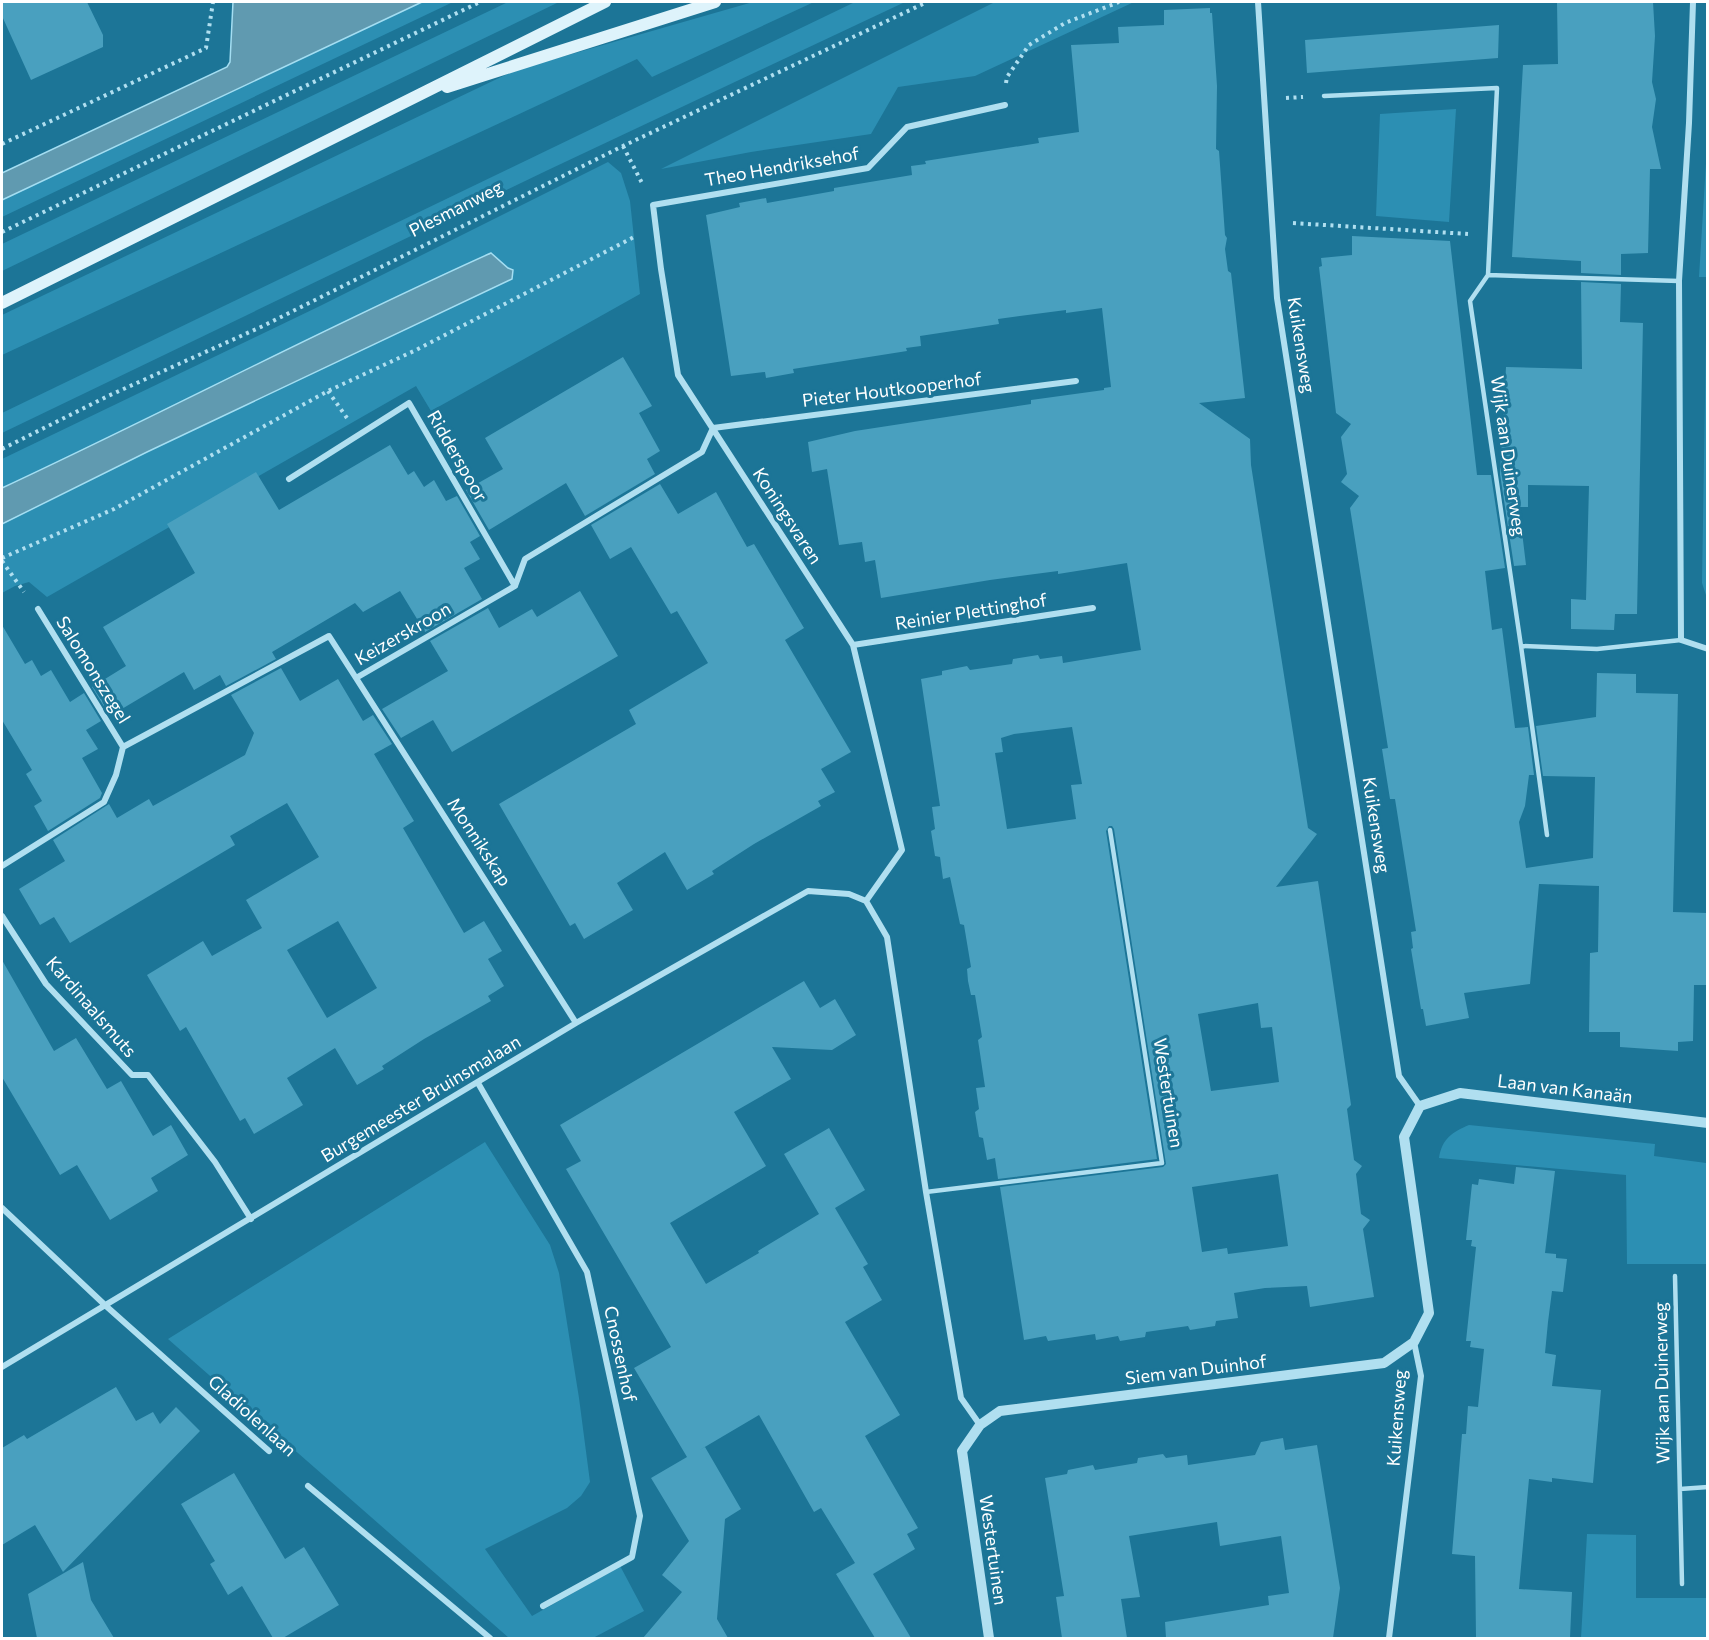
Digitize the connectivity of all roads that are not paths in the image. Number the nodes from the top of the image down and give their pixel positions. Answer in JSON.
{"nodes":[{"id":1,"x":605,"y":2,"type":"edge"},
{"id":2,"x":715,"y":2,"type":"edge"},
{"id":3,"x":1258,"y":2,"type":"edge"},
{"id":4,"x":1693,"y":2,"type":"edge"},
{"id":5,"x":1324,"y":96,"type":"road end"},
{"id":6,"x":412,"y":99,"type":"junction"},
{"id":7,"x":1005,"y":105,"type":"road end"},
{"id":8,"x":653,"y":205,"type":"joint"},
{"id":9,"x":1488,"y":275,"type":"junction"},
{"id":10,"x":1679,"y":281,"type":"junction"},
{"id":11,"x":2,"y":303,"type":"edge"},
{"id":12,"x":1076,"y":381,"type":"dead end"},
{"id":13,"x":713,"y":428,"type":"junction"},
{"id":14,"x":288,"y":479,"type":"dead end"},
{"id":15,"x":515,"y":586,"type":"junction"},
{"id":16,"x":1093,"y":608,"type":"dead end"},
{"id":17,"x":38,"y":609,"type":"road end"},
{"id":18,"x":1681,"y":640,"type":"junction"},
{"id":19,"x":853,"y":645,"type":"junction"},
{"id":20,"x":1521,"y":646,"type":"junction"},
{"id":21,"x":1707,"y":649,"type":"edge"},
{"id":22,"x":356,"y":678,"type":"junction"},
{"id":23,"x":123,"y":747,"type":"junction"},
{"id":24,"x":1110,"y":830,"type":"dead end"},
{"id":25,"x":1547,"y":835,"type":"dead end"},
{"id":26,"x":2,"y":866,"type":"edge"},
{"id":27,"x":866,"y":901,"type":"junction"},
{"id":28,"x":2,"y":916,"type":"edge"},
{"id":29,"x":576,"y":1023,"type":"junction"},
{"id":30,"x":478,"y":1083,"type":"junction"},
{"id":31,"x":1420,"y":1106,"type":"junction"},
{"id":32,"x":1707,"y":1123,"type":"edge"},
{"id":33,"x":926,"y":1192,"type":"junction"},
{"id":34,"x":2,"y":1208,"type":"edge"},
{"id":35,"x":251,"y":1219,"type":"junction"},
{"id":36,"x":1675,"y":1276,"type":"dead end"},
{"id":37,"x":106,"y":1306,"type":"junction"},
{"id":38,"x":1414,"y":1342,"type":"junction"},
{"id":39,"x":2,"y":1368,"type":"edge"},
{"id":40,"x":980,"y":1425,"type":"junction"},
{"id":41,"x":269,"y":1452,"type":"dead end"},
{"id":42,"x":308,"y":1486,"type":"dead end"},
{"id":43,"x":1707,"y":1487,"type":"edge"},
{"id":44,"x":1680,"y":1489,"type":"junction"},
{"id":45,"x":1682,"y":1584,"type":"dead end"},
{"id":46,"x":543,"y":1606,"type":"dead end"},
{"id":47,"x":490,"y":1638,"type":"edge"},
{"id":48,"x":988,"y":1638,"type":"edge"},
{"id":49,"x":1389,"y":1638,"type":"edge"}],
"edges":[{"from":1,"to":6,"type":"main road"},
{"from":2,"to":6,"type":"main road"},
{"from":3,"to":31,"type":"street","name":"Kuikensweg"},
{"from":4,"to":10,"type":"street"},
{"from":5,"to":9,"type":"lane"},
{"from":6,"to":11,"type":"main road"},
{"from":7,"to":8,"type":"street","name":"Theo Hendriksehof"},
{"from":8,"to":13,"type":"street","name":"Koningsvaren"},
{"from":9,"to":10,"type":"lane"},
{"from":9,"to":20,"type":"lane","name":"Wijk aan Duinerweg"},
{"from":10,"to":18,"type":"street"},
{"from":12,"to":13,"type":"street","name":"Pieter Houtkooperhof"},
{"from":13,"to":15,"type":"street"},
{"from":13,"to":19,"type":"street","name":"Koningsvaren"},
{"from":14,"to":15,"type":"street","name":"Ridderspoor"},
{"from":15,"to":22,"type":"street","name":"Keizerskroon"},
{"from":16,"to":19,"type":"street","name":"Reinier Plettinghof"},
{"from":17,"to":23,"type":"street","name":"Salomonszegel"},
{"from":18,"to":20,"type":"lane"},
{"from":18,"to":21,"type":"street"},
{"from":19,"to":27,"type":"street","name":"Koningsvaren"},
{"from":20,"to":25,"type":"lane","name":"Wijk aan Duinerweg"},
{"from":22,"to":23,"type":"street","name":"Keizerskroon"},
{"from":22,"to":29,"type":"street","name":"Monnikskap"},
{"from":23,"to":26,"type":"street"},
{"from":24,"to":33,"type":"lane","name":"Westertuinen"},
{"from":27,"to":29,"type":"street","name":"Burgemeester Bruinsmalaan"},
{"from":27,"to":33,"type":"street"},
{"from":28,"to":35,"type":"street","name":"Kardinaalsmuts"},
{"from":29,"to":30,"type":"street","name":"Burgemeester Bruinsmalaan"},
{"from":30,"to":35,"type":"street","name":"Burgemeester Bruinsmalaan"},
{"from":30,"to":46,"type":"street","name":"Cnossenhof"},
{"from":31,"to":32,"type":"street","name":"Laan van Kanaän"},
{"from":31,"to":38,"type":"street"},
{"from":33,"to":40,"type":"street"},
{"from":34,"to":37,"type":"street","name":"Gladiolenlaan"},
{"from":35,"to":37,"type":"street","name":"Burgemeester Bruinsmalaan"},
{"from":36,"to":44,"type":"lane","name":"Wijk aan Duinerweg"},
{"from":37,"to":39,"type":"street","name":"Burgemeester Bruinsmalaan"},
{"from":37,"to":41,"type":"street","name":"Gladiolenlaan"},
{"from":38,"to":40,"type":"street","name":"Siem van Duinhof"},
{"from":38,"to":49,"type":"street","name":"Kuikensweg"},
{"from":40,"to":48,"type":"street","name":"Westertuinen"},
{"from":42,"to":47,"type":"street"},
{"from":43,"to":44,"type":"lane","name":"Wijk aan Duinerweg"},
{"from":44,"to":45,"type":"lane","name":"Wijk aan Duinerweg"}]}
